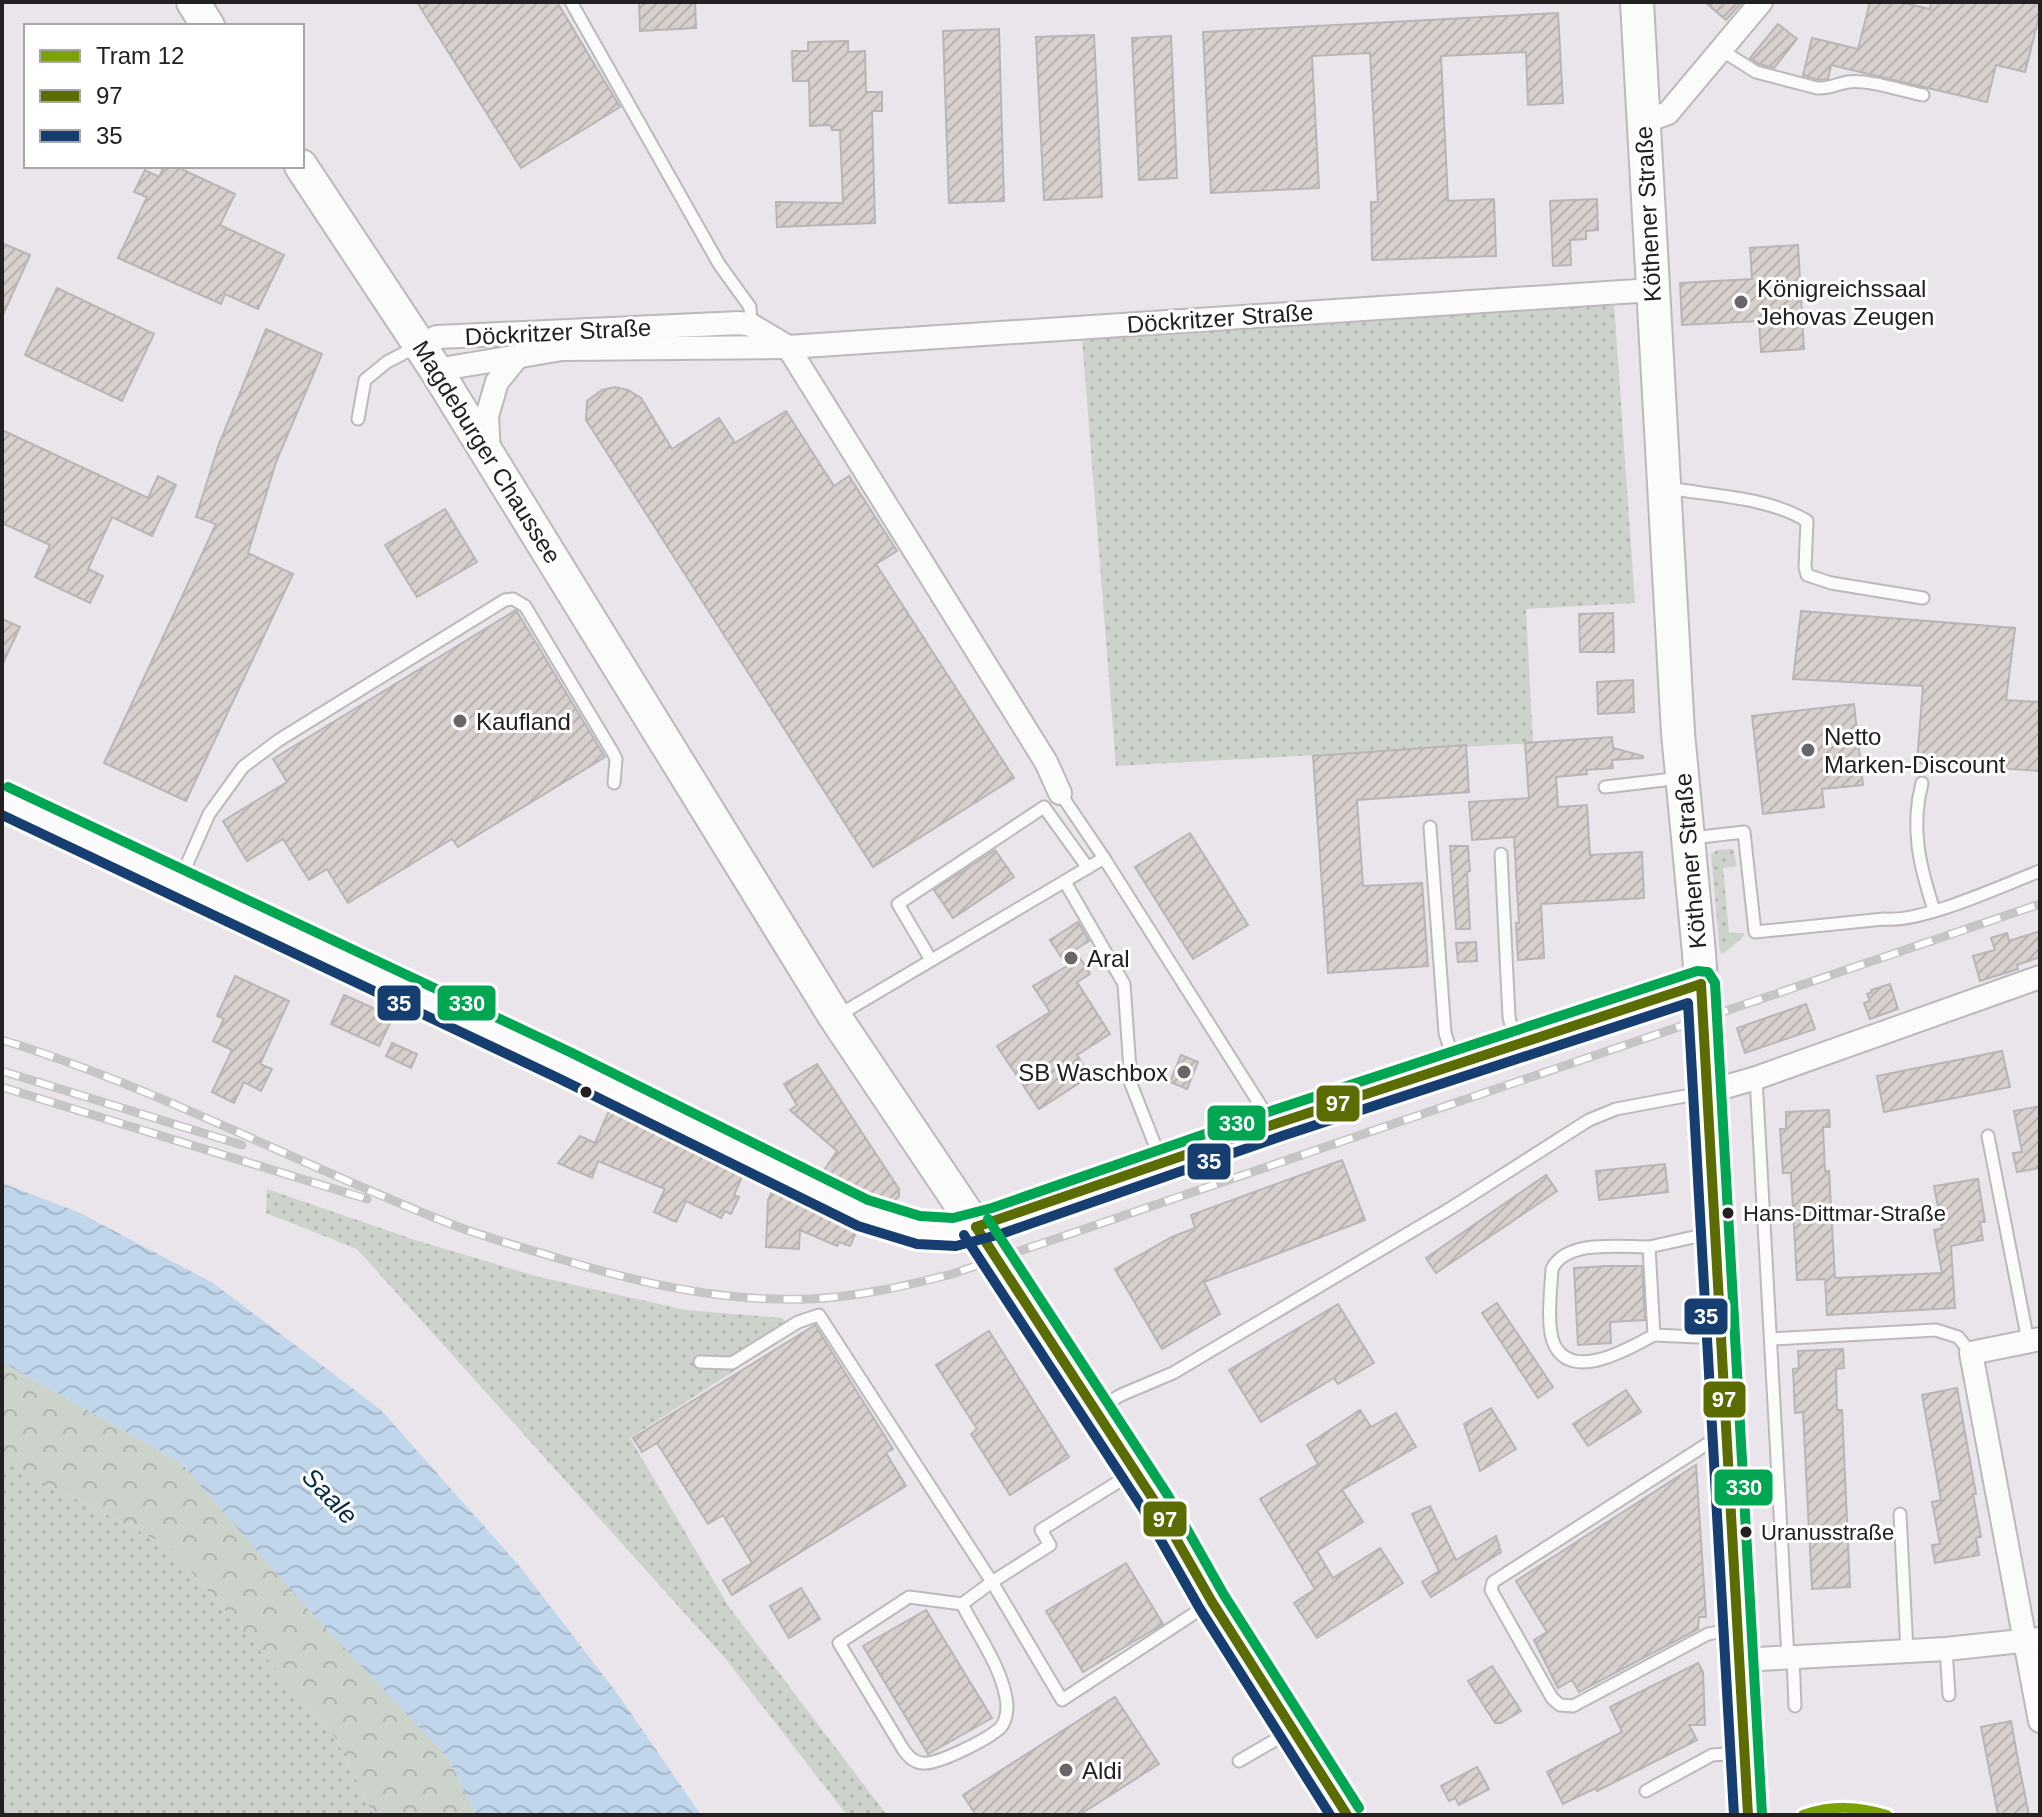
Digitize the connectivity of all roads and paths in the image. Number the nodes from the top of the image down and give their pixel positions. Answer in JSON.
{"nodes":[{"id":1,"x":193,"y":2,"type":"edge"},
{"id":2,"x":571,"y":2,"type":"edge"},
{"id":3,"x":1637,"y":2,"type":"edge"},
{"id":4,"x":1761,"y":2,"type":"edge"},
{"id":5,"x":207,"y":24,"type":"edge"},
{"id":6,"x":1721,"y":50,"type":"junction"},
{"id":7,"x":1923,"y":95,"type":"dead end"},
{"id":8,"x":1644,"y":122,"type":"junction"},
{"id":9,"x":302,"y":168,"type":"edge"},
{"id":10,"x":1652,"y":290,"type":"junction"},
{"id":11,"x":751,"y":325,"type":"junction"},
{"id":12,"x":788,"y":347,"type":"junction"},
{"id":13,"x":518,"y":356,"type":"junction"},
{"id":14,"x":428,"y":358,"type":"junction"},
{"id":15,"x":358,"y":419,"type":"dead end"},
{"id":16,"x":489,"y":455,"type":"junction"},
{"id":17,"x":1664,"y":487,"type":"junction"},
{"id":18,"x":1923,"y":598,"type":"dead end"},
{"id":19,"x":1682,"y":778,"type":"junction"},
{"id":20,"x":614,"y":783,"type":"dead end"},
{"id":21,"x":1922,"y":783,"type":"dead end"},
{"id":22,"x":1605,"y":787,"type":"dead end"},
{"id":23,"x":1060,"y":793,"type":"joint"},
{"id":24,"x":2,"y":800,"type":"edge"},
{"id":25,"x":1430,"y":827,"type":"dead end"},
{"id":26,"x":1687,"y":839,"type":"junction"},
{"id":27,"x":1501,"y":854,"type":"dead end"},
{"id":28,"x":1104,"y":858,"type":"junction"},
{"id":29,"x":1088,"y":868,"type":"junction"},
{"id":30,"x":2040,"y":871,"type":"edge"},
{"id":31,"x":179,"y":882,"type":"junction"},
{"id":32,"x":1065,"y":882,"type":"junction"},
{"id":33,"x":1934,"y":910,"type":"junction"},
{"id":34,"x":931,"y":960,"type":"junction"},
{"id":35,"x":2040,"y":977,"type":"edge"},
{"id":36,"x":1701,"y":984,"type":"junction"},
{"id":37,"x":835,"y":1017,"type":"junction"},
{"id":38,"x":1516,"y":1044,"type":"junction"},
{"id":39,"x":1456,"y":1064,"type":"junction"},
{"id":40,"x":1756,"y":1078,"type":"junction"},
{"id":41,"x":1708,"y":1092,"type":"junction"},
{"id":42,"x":1272,"y":1125,"type":"junction"},
{"id":43,"x":1988,"y":1136,"type":"dead end"},
{"id":44,"x":1162,"y":1163,"type":"junction"},
{"id":45,"x":976,"y":1227,"type":"junction"},
{"id":46,"x":1715,"y":1232,"type":"junction"},
{"id":47,"x":1649,"y":1247,"type":"junction"},
{"id":48,"x":1654,"y":1335,"type":"junction"},
{"id":49,"x":1721,"y":1338,"type":"junction"},
{"id":50,"x":1771,"y":1339,"type":"junction"},
{"id":51,"x":2034,"y":1340,"type":"edge"},
{"id":52,"x":1971,"y":1353,"type":"junction"},
{"id":53,"x":700,"y":1362,"type":"dead end"},
{"id":54,"x":1095,"y":1410,"type":"junction"},
{"id":55,"x":1727,"y":1431,"type":"junction"},
{"id":56,"x":1135,"y":1471,"type":"junction"},
{"id":57,"x":1900,"y":1514,"type":"dead end"},
{"id":58,"x":992,"y":1582,"type":"junction"},
{"id":59,"x":1212,"y":1602,"type":"junction"},
{"id":60,"x":962,"y":1604,"type":"junction"},
{"id":61,"x":1738,"y":1628,"type":"junction"},
{"id":62,"x":2032,"y":1641,"type":"edge"},
{"id":63,"x":1946,"y":1649,"type":"junction"},
{"id":64,"x":1907,"y":1651,"type":"junction"},
{"id":65,"x":1790,"y":1658,"type":"junction"},
{"id":66,"x":1740,"y":1660,"type":"junction"},
{"id":67,"x":1949,"y":1695,"type":"dead end"},
{"id":68,"x":1795,"y":1706,"type":"dead end"},
{"id":69,"x":2040,"y":1721,"type":"edge"},
{"id":70,"x":1292,"y":1730,"type":"junction"},
{"id":71,"x":1745,"y":1753,"type":"junction"},
{"id":72,"x":1239,"y":1761,"type":"dead end"},
{"id":73,"x":1646,"y":1791,"type":"dead end"},
{"id":74,"x":1347,"y":1815,"type":"edge"},
{"id":75,"x":1748,"y":1815,"type":"edge"}],
"edges":[{"from":1,"to":5,"type":"main road"},
{"from":2,"to":11,"type":"lane"},
{"from":3,"to":8,"type":"main road","name":"Köthener Straße"},
{"from":4,"to":6,"type":"street"},
{"from":6,"to":7,"type":"lane"},
{"from":6,"to":8,"type":"street"},
{"from":8,"to":10,"type":"main road","name":"Köthener Straße"},
{"from":9,"to":14,"type":"main road","name":"Magdeburger Chaussee"},
{"from":10,"to":12,"type":"street","name":"Döckritzer Straße"},
{"from":10,"to":17,"type":"main road","name":"Köthener Straße"},
{"from":11,"to":12,"type":"street","name":"Döckritzer Straße"},
{"from":11,"to":14,"type":"street","name":"Döckritzer Straße"},
{"from":12,"to":13,"type":"street","name":"Döckritzer Straße"},
{"from":12,"to":23,"type":"street","name":"Döckritzer Straße"},
{"from":13,"to":14,"type":"street","name":"Döckritzer Straße"},
{"from":13,"to":16,"type":"street","name":"Döckritzer Straße"},
{"from":14,"to":15,"type":"lane"},
{"from":14,"to":16,"type":"main road","name":"Magdeburger Chaussee"},
{"from":16,"to":37,"type":"main road","name":"Magdeburger Chaussee"},
{"from":17,"to":18,"type":"lane"},
{"from":17,"to":19,"type":"main road","name":"Köthener Straße"},
{"from":19,"to":22,"type":"lane"},
{"from":19,"to":26,"type":"main road","name":"Köthener Straße"},
{"from":20,"to":31,"type":"lane"},
{"from":21,"to":33,"type":"lane"},
{"from":23,"to":28,"type":"lane"},
{"from":24,"to":31,"type":"street"},
{"from":25,"to":39,"type":"lane"},
{"from":26,"to":33,"type":"lane"},
{"from":26,"to":36,"type":"main road","name":"Köthener Straße"},
{"from":27,"to":38,"type":"lane"},
{"from":28,"to":29,"type":"lane"},
{"from":28,"to":42,"type":"lane"},
{"from":29,"to":32,"type":"lane"},
{"from":29,"to":34,"type":"lane"},
{"from":30,"to":33,"type":"lane"},
{"from":31,"to":45,"type":"street"},
{"from":32,"to":34,"type":"lane"},
{"from":32,"to":44,"type":"lane"},
{"from":34,"to":37,"type":"lane"},
{"from":35,"to":40,"type":"street"},
{"from":36,"to":38,"type":"street"},
{"from":36,"to":41,"type":"main road","name":"Köthener Straße"},
{"from":37,"to":45,"type":"main road","name":"Magdeburger Chaussee"},
{"from":38,"to":39,"type":"street"},
{"from":39,"to":42,"type":"street"},
{"from":40,"to":41,"type":"street"},
{"from":40,"to":50,"type":"lane"},
{"from":41,"to":46,"type":"main road","name":"Köthener Straße"},
{"from":41,"to":54,"type":"lane"},
{"from":42,"to":44,"type":"street"},
{"from":43,"to":51,"type":"lane"},
{"from":44,"to":45,"type":"street"},
{"from":45,"to":54,"type":"main road","name":"Magdeburger Chaussee"},
{"from":46,"to":47,"type":"lane"},
{"from":46,"to":49,"type":"main road","name":"Köthener Straße"},
{"from":47,"to":48,"type":"lane"},
{"from":47,"to":48,"type":"lane"},
{"from":48,"to":49,"type":"lane"},
{"from":49,"to":55,"type":"main road","name":"Köthener Straße"},
{"from":50,"to":52,"type":"lane"},
{"from":50,"to":65,"type":"lane"},
{"from":51,"to":52,"type":"street"},
{"from":52,"to":62,"type":"street"},
{"from":53,"to":58,"type":"lane"},
{"from":54,"to":56,"type":"main road","name":"Magdeburger Chaussee"},
{"from":55,"to":61,"type":"main road","name":"Köthener Straße"},
{"from":55,"to":61,"type":"lane"},
{"from":56,"to":58,"type":"lane"},
{"from":56,"to":59,"type":"main road","name":"Magdeburger Chaussee"},
{"from":57,"to":64,"type":"lane"},
{"from":58,"to":59,"type":"lane"},
{"from":58,"to":60,"type":"lane"},
{"from":59,"to":70,"type":"main road","name":"Magdeburger Chaussee"},
{"from":60,"to":60,"type":"lane"},
{"from":61,"to":66,"type":"main road","name":"Köthener Straße"},
{"from":62,"to":63,"type":"street"},
{"from":62,"to":69,"type":"street"},
{"from":63,"to":64,"type":"street"},
{"from":63,"to":67,"type":"lane"},
{"from":64,"to":65,"type":"street"},
{"from":65,"to":66,"type":"street"},
{"from":65,"to":68,"type":"lane"},
{"from":66,"to":71,"type":"main road","name":"Köthener Straße"},
{"from":70,"to":72,"type":"lane"},
{"from":70,"to":74,"type":"main road","name":"Magdeburger Chaussee"},
{"from":71,"to":73,"type":"lane"},
{"from":71,"to":75,"type":"main road","name":"Köthener Straße"}]}
